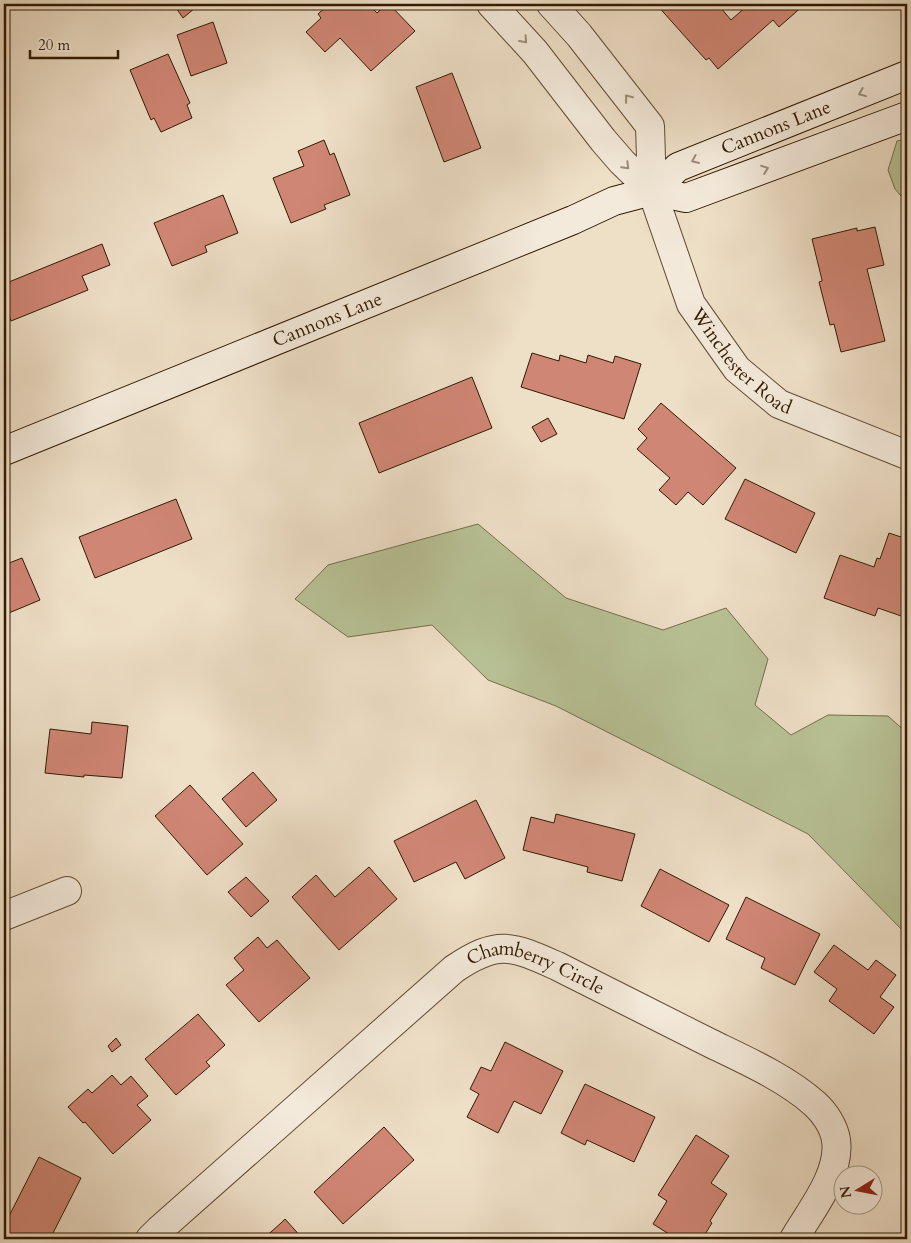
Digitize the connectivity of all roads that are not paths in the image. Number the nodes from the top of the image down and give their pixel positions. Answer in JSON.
{"nodes":[{"id":1,"x":491,"y":4,"type":"edge"},
{"id":2,"x":551,"y":4,"type":"edge"},
{"id":3,"x":907,"y":75,"type":"edge"},
{"id":4,"x":907,"y":116,"type":"edge"},
{"id":5,"x":652,"y":192,"type":"junction"},
{"id":6,"x":4,"y":451,"type":"edge"},
{"id":7,"x":907,"y":455,"type":"edge"},
{"id":8,"x":67,"y":891,"type":"dead end"},
{"id":9,"x":4,"y":916,"type":"edge"},
{"id":10,"x":150,"y":1239,"type":"edge"},
{"id":11,"x":794,"y":1239,"type":"edge"}],
"edges":[{"from":1,"to":5,"type":"street","name":"Winchester Road","one_way":true},
{"from":5,"to":2,"type":"street","name":"Winchester Road","one_way":true},
{"from":3,"to":5,"type":"street","name":"Cannons Lane","one_way":true},
{"from":5,"to":4,"type":"street","name":"Cannons Lane","one_way":true},
{"from":5,"to":6,"type":"street","name":"Cannons Lane"},
{"from":5,"to":7,"type":"street","name":"Winchester Road"},
{"from":8,"to":9,"type":"street"},
{"from":10,"to":11,"type":"street","name":"Chamberry Circle"}]}
